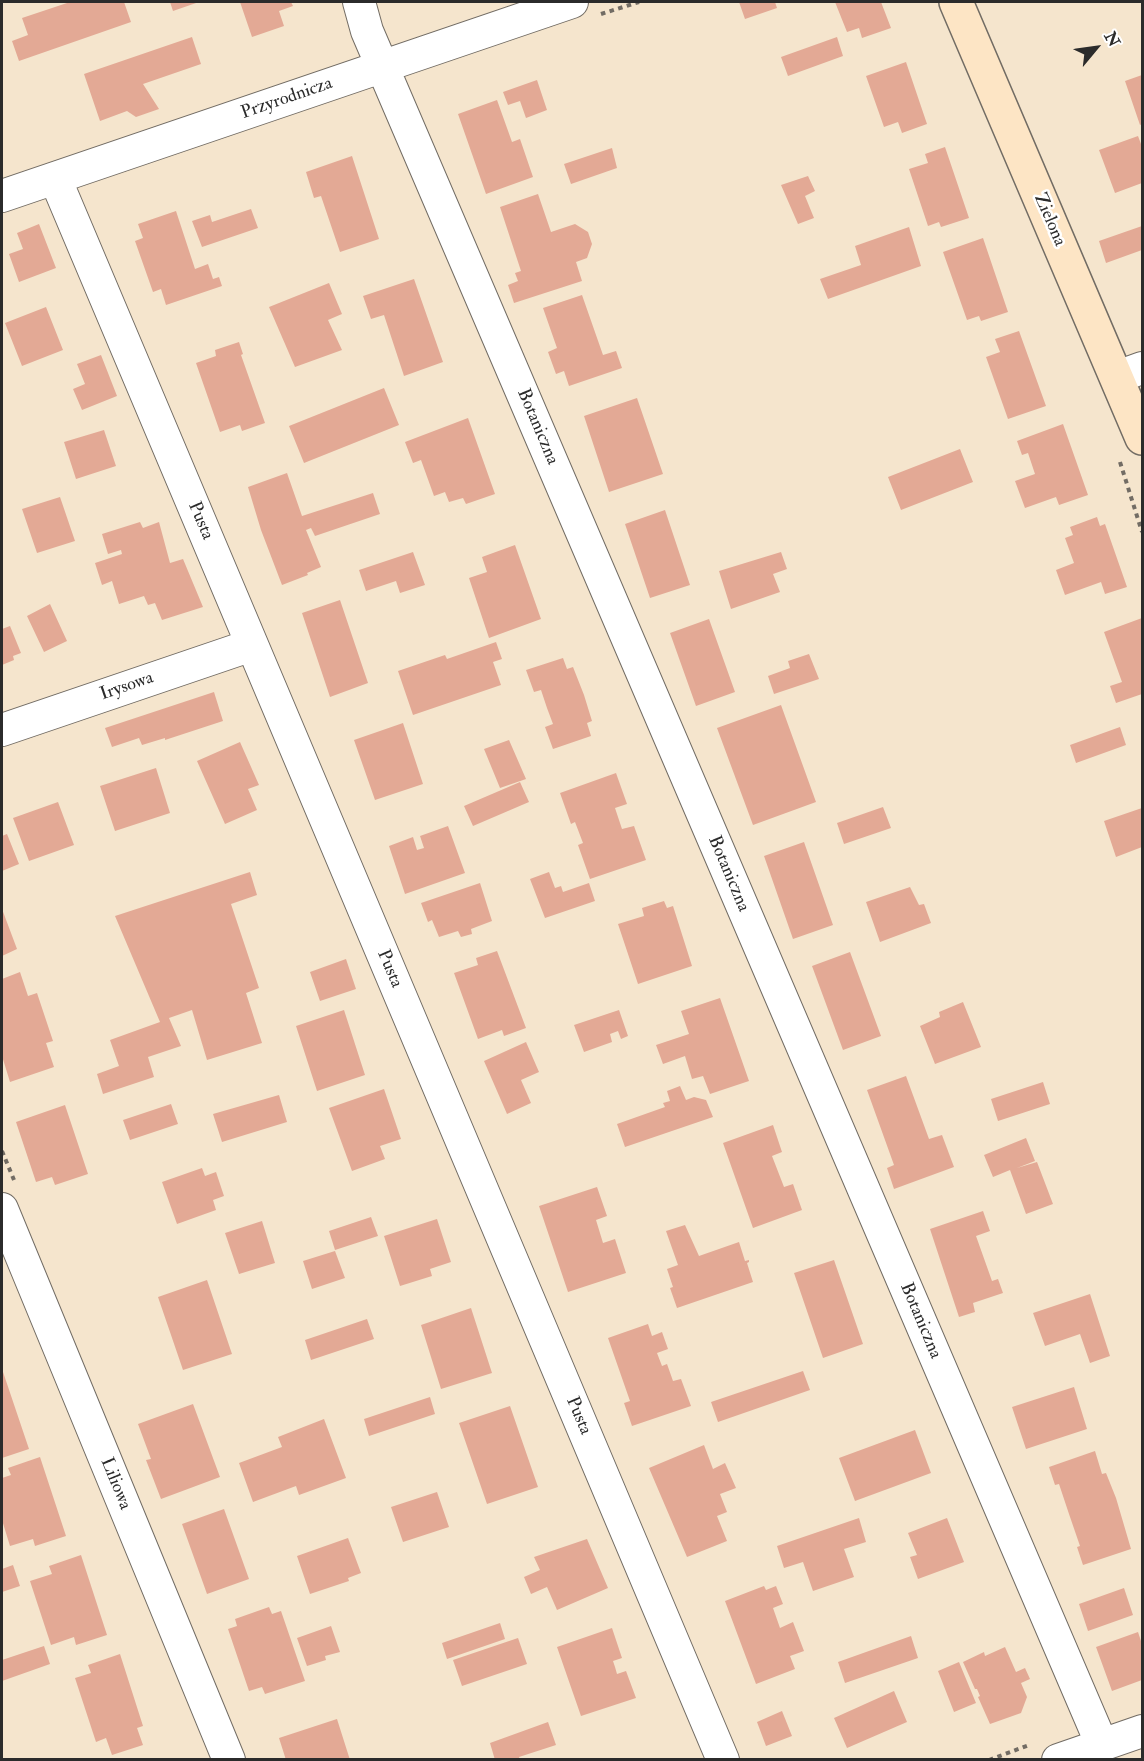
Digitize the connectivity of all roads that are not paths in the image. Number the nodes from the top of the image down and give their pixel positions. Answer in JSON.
{"nodes":[{"id":1,"x":360,"y":2,"type":"edge"},
{"id":2,"x":572,"y":2,"type":"edge"},
{"id":3,"x":956,"y":2,"type":"edge"},
{"id":4,"x":382,"y":66,"type":"junction"},
{"id":5,"x":55,"y":178,"type":"junction"},
{"id":6,"x":2,"y":196,"type":"edge"},
{"id":7,"x":1130,"y":372,"type":"edge"},
{"id":8,"x":1143,"y":438,"type":"edge"},
{"id":9,"x":252,"y":645,"type":"junction"},
{"id":10,"x":2,"y":730,"type":"edge"},
{"id":11,"x":2,"y":1209,"type":"edge"},
{"id":12,"x":1143,"y":1731,"type":"edge"},
{"id":13,"x":1102,"y":1745,"type":"junction"},
{"id":14,"x":1048,"y":1751,"type":"edge"},
{"id":15,"x":228,"y":1760,"type":"edge"},
{"id":16,"x":723,"y":1760,"type":"edge"}],
"edges":[{"from":1,"to":4,"type":"street","name":"Botaniczna"},
{"from":2,"to":4,"type":"street","name":"Przyrodnicza"},
{"from":3,"to":7,"type":"street","name":"Zielona"},
{"from":4,"to":5,"type":"street","name":"Przyrodnicza"},
{"from":4,"to":13,"type":"street","name":"Botaniczna"},
{"from":5,"to":6,"type":"street","name":"Przyrodnicza"},
{"from":5,"to":9,"type":"street","name":"Pusta"},
{"from":7,"to":8,"type":"street","name":"Zielona"},
{"from":9,"to":10,"type":"street","name":"Irysowa"},
{"from":9,"to":16,"type":"street","name":"Pusta"},
{"from":11,"to":15,"type":"street","name":"Liliowa"},
{"from":12,"to":13,"type":"street"},
{"from":13,"to":14,"type":"street"}]}
